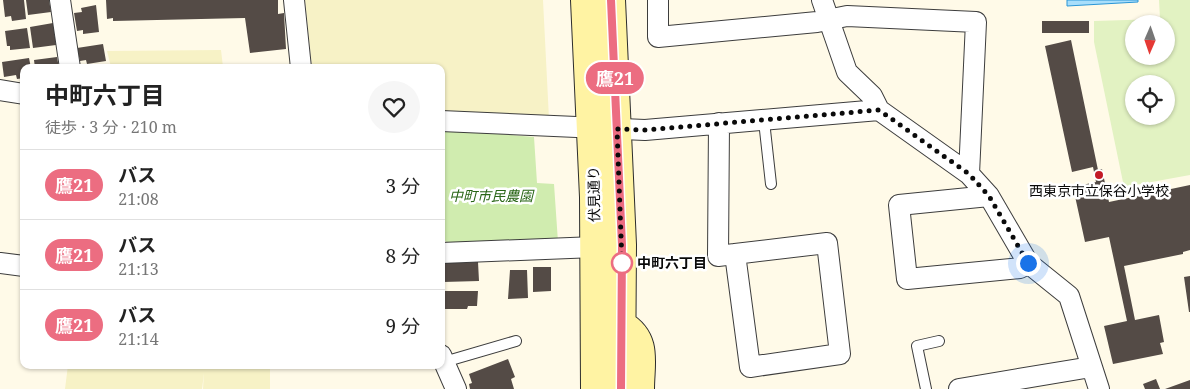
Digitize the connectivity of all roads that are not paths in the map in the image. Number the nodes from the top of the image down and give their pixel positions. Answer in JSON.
{"nodes":[{"id":1,"x":60,"y":0,"type":"edge"},
{"id":2,"x":294,"y":0,"type":"edge"},
{"id":3,"x":585,"y":0,"type":"edge"},
{"id":4,"x":611,"y":0,"type":"edge"},
{"id":5,"x":658,"y":0,"type":"edge"},
{"id":6,"x":822,"y":0,"type":"edge"},
{"id":7,"x":829,"y":19,"type":"junction"},
{"id":8,"x":69,"y":64,"type":"edge"},
{"id":9,"x":301,"y":64,"type":"edge"},
{"id":10,"x":0,"y":90,"type":"edge"},
{"id":11,"x":20,"y":93,"type":"edge"},
{"id":12,"x":879,"y":110,"type":"junction"},
{"id":13,"x":764,"y":120,"type":"junction"},
{"id":14,"x":445,"y":122,"type":"edge"},
{"id":15,"x":719,"y":123,"type":"junction"},
{"id":16,"x":604,"y":128,"type":"junction"},
{"id":17,"x":969,"y":174,"type":"junction"},
{"id":18,"x":771,"y":184,"type":"dead end"},
{"id":19,"x":989,"y":196,"type":"junction"},
{"id":20,"x":595,"y":247,"type":"junction"},
{"id":21,"x":445,"y":253,"type":"edge"},
{"id":22,"x":735,"y":254,"type":"junction"},
{"id":23,"x":0,"y":263,"type":"edge"},
{"id":24,"x":1028,"y":263,"type":"junction"},
{"id":25,"x":20,"y":266,"type":"edge"},
{"id":26,"x":622,"y":325,"type":"junction"},
{"id":27,"x":516,"y":341,"type":"dead end"},
{"id":28,"x":939,"y":341,"type":"dead end"},
{"id":29,"x":445,"y":358,"type":"edge"},
{"id":30,"x":445,"y":365,"type":"edge"},
{"id":31,"x":1091,"y":367,"type":"junction"},
{"id":32,"x":456,"y":389,"type":"edge"},
{"id":33,"x":596,"y":389,"type":"edge"},
{"id":34,"x":621,"y":389,"type":"edge"},
{"id":35,"x":640,"y":389,"type":"edge"},
{"id":36,"x":926,"y":389,"type":"edge"},
{"id":37,"x":959,"y":389,"type":"edge"},
{"id":38,"x":1099,"y":389,"type":"edge"}],
"edges":[{"from":1,"to":8,"type":"street"},
{"from":2,"to":9,"type":"street"},
{"from":3,"to":16,"type":"main road","name":"伏見通り"},
{"from":4,"to":16,"type":"main road","name":"伏見通り"},
{"from":5,"to":7,"type":"street"},
{"from":6,"to":7,"type":"street"},
{"from":7,"to":12,"type":"street"},
{"from":7,"to":17,"type":"street"},
{"from":10,"to":11,"type":"street"},
{"from":12,"to":13,"type":"street"},
{"from":12,"to":17,"type":"street"},
{"from":13,"to":15,"type":"street"},
{"from":13,"to":18,"type":"lane"},
{"from":14,"to":16,"type":"street"},
{"from":15,"to":16,"type":"street"},
{"from":15,"to":22,"type":"street"},
{"from":16,"to":20,"type":"main road","name":"伏見通り"},
{"from":16,"to":26,"type":"main road","name":"伏見通り"},
{"from":17,"to":19,"type":"street"},
{"from":19,"to":24,"type":"street"},
{"from":19,"to":24,"type":"street"},
{"from":20,"to":21,"type":"street"},
{"from":20,"to":33,"type":"main road","name":"伏見通り"},
{"from":22,"to":22,"type":"street"},
{"from":23,"to":25,"type":"street"},
{"from":24,"to":31,"type":"street"},
{"from":26,"to":34,"type":"main road","name":"伏見通り"},
{"from":26,"to":35,"type":"main road"},
{"from":27,"to":29,"type":"lane"},
{"from":28,"to":36,"type":"lane"},
{"from":30,"to":32,"type":"street"},
{"from":31,"to":37,"type":"street"},
{"from":31,"to":38,"type":"street"}]}
